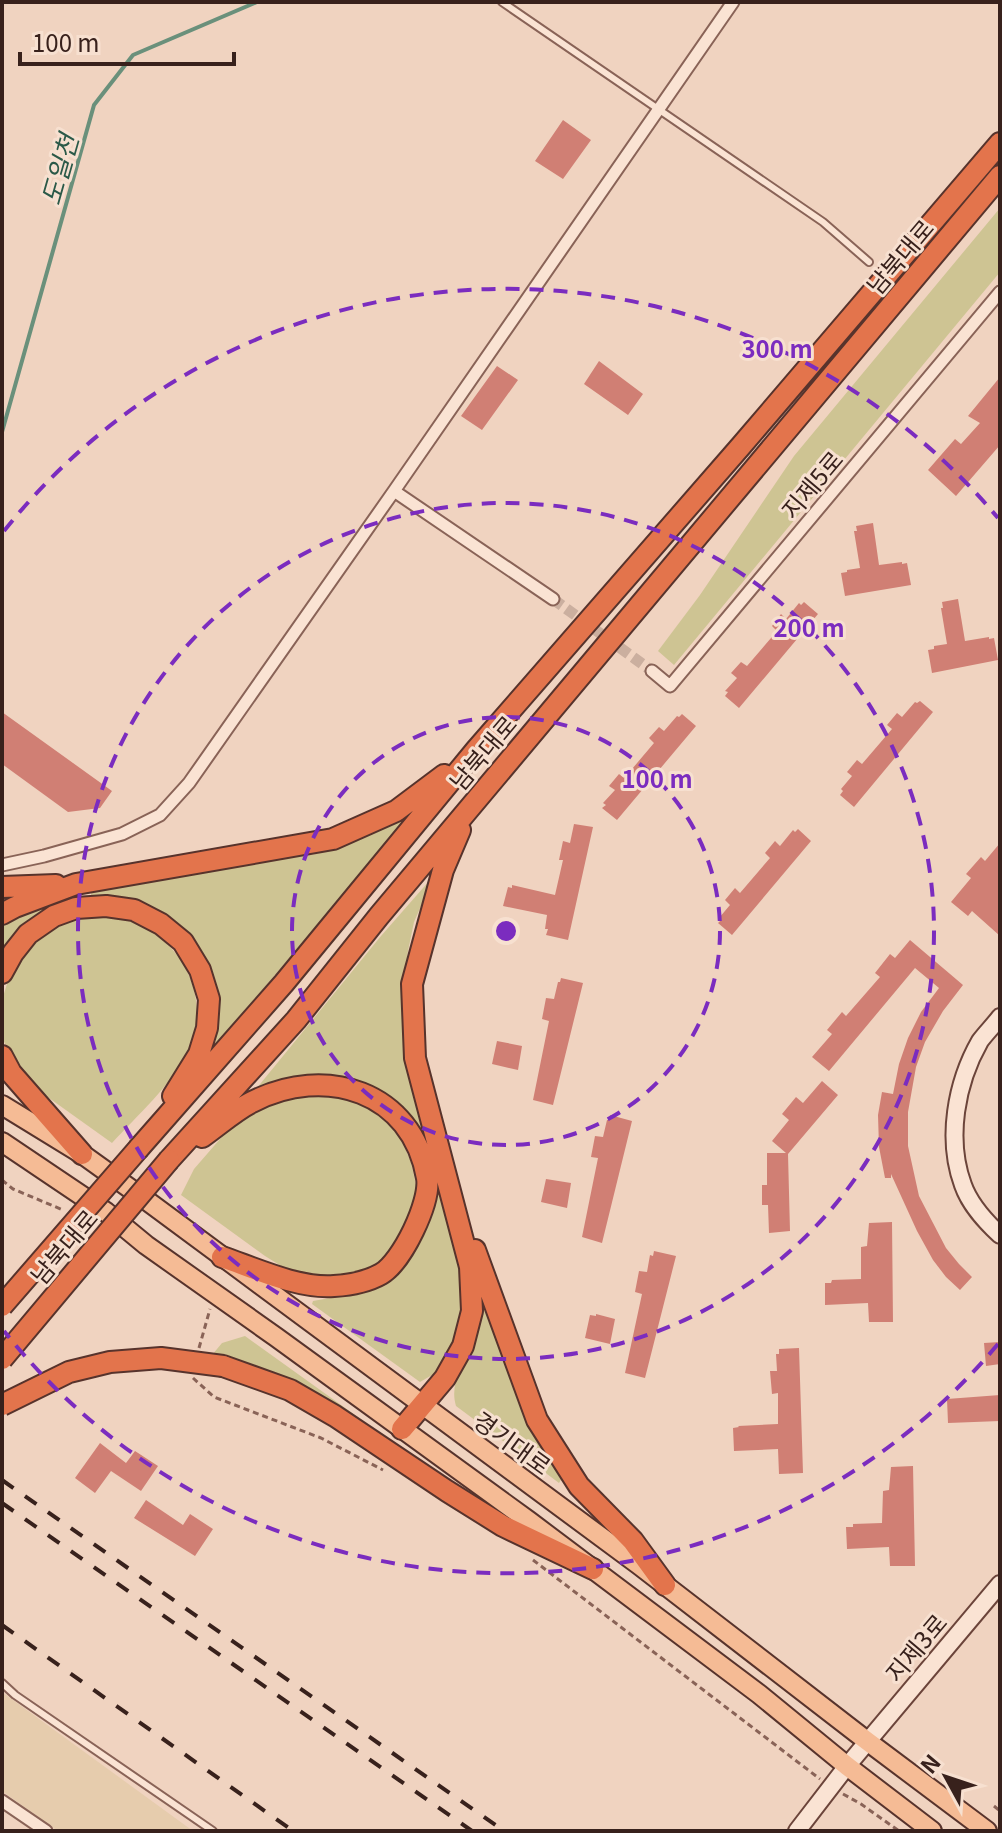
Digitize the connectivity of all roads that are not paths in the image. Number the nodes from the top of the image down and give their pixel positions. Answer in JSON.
{"nodes":[{"id":1,"x":502,"y":2,"type":"edge"},
{"id":2,"x":733,"y":2,"type":"edge"},
{"id":3,"x":658,"y":111,"type":"junction"},
{"id":4,"x":1000,"y":143,"type":"edge"},
{"id":5,"x":1000,"y":176,"type":"edge"},
{"id":6,"x":869,"y":262,"type":"dead end"},
{"id":7,"x":1000,"y":292,"type":"edge"},
{"id":8,"x":394,"y":491,"type":"junction"},
{"id":9,"x":553,"y":599,"type":"tunnel mouth"},
{"id":10,"x":652,"y":671,"type":"tunnel mouth"},
{"id":11,"x":476,"y":750,"type":"junction"},
{"id":12,"x":470,"y":807,"type":"junction"},
{"id":13,"x":2,"y":865,"type":"edge"},
{"id":14,"x":76,"y":884,"type":"junction"},
{"id":15,"x":2,"y":887,"type":"edge"},
{"id":16,"x":2,"y":914,"type":"edge"},
{"id":17,"x":2,"y":973,"type":"edge"},
{"id":18,"x":1000,"y":1017,"type":"edge"},
{"id":19,"x":2,"y":1056,"type":"edge"},
{"id":20,"x":2,"y":1105,"type":"edge"},
{"id":21,"x":2,"y":1142,"type":"edge"},
{"id":22,"x":139,"y":1148,"type":"junction"},
{"id":23,"x":82,"y":1154,"type":"junction"},
{"id":24,"x":169,"y":1160,"type":"junction"},
{"id":25,"x":447,"y":1176,"type":"junction"},
{"id":26,"x":1000,"y":1235,"type":"edge"},
{"id":27,"x":222,"y":1257,"type":"junction"},
{"id":28,"x":2,"y":1306,"type":"edge"},
{"id":29,"x":2,"y":1359,"type":"edge"},
{"id":30,"x":2,"y":1405,"type":"edge"},
{"id":31,"x":422,"y":1405,"type":"junction"},
{"id":32,"x":402,"y":1429,"type":"junction"},
{"id":33,"x":593,"y":1569,"type":"junction"},
{"id":34,"x":1000,"y":1584,"type":"edge"},
{"id":35,"x":665,"y":1585,"type":"junction"},
{"id":36,"x":2,"y":1683,"type":"edge"},
{"id":37,"x":867,"y":1741,"type":"junction"},
{"id":38,"x":847,"y":1766,"type":"junction"},
{"id":39,"x":2,"y":1801,"type":"edge"},
{"id":40,"x":46,"y":1831,"type":"edge"},
{"id":41,"x":213,"y":1831,"type":"edge"},
{"id":42,"x":797,"y":1831,"type":"edge"},
{"id":43,"x":932,"y":1831,"type":"edge"},
{"id":44,"x":987,"y":1831,"type":"edge"}],
"edges":[{"from":1,"to":3,"type":"lane"},
{"from":2,"to":3,"type":"street"},
{"from":3,"to":6,"type":"lane"},
{"from":3,"to":8,"type":"street"},
{"from":4,"to":11,"type":"highway","name":"남북대로"},
{"from":5,"to":12,"type":"highway","name":"남북대로"},
{"from":7,"to":10,"type":"street","name":"지제5로"},
{"from":8,"to":9,"type":"street"},
{"from":8,"to":13,"type":"street"},
{"from":11,"to":14,"type":"highway"},
{"from":11,"to":22,"type":"highway","name":"남북대로"},
{"from":12,"to":24,"type":"highway","name":"남북대로"},
{"from":12,"to":25,"type":"highway"},
{"from":14,"to":15,"type":"highway"},
{"from":14,"to":16,"type":"highway"},
{"from":17,"to":22,"type":"highway"},
{"from":18,"to":26,"type":"street"},
{"from":19,"to":23,"type":"highway"},
{"from":20,"to":23,"type":"main road","name":"경기대로"},
{"from":21,"to":32,"type":"main road"},
{"from":22,"to":28,"type":"highway","name":"남북대로","bridge":true},
{"from":23,"to":27,"type":"main road","name":"경기대로"},
{"from":24,"to":27,"type":"highway"},
{"from":24,"to":29,"type":"highway","name":"남북대로","bridge":true},
{"from":25,"to":31,"type":"highway"},
{"from":25,"to":35,"type":"highway"},
{"from":27,"to":31,"type":"main road","name":"경기대로"},
{"from":30,"to":33,"type":"highway","bridge":true},
{"from":31,"to":32,"type":"highway"},
{"from":31,"to":35,"type":"main road","name":"경기대로"},
{"from":32,"to":33,"type":"main road"},
{"from":33,"to":38,"type":"main road"},
{"from":34,"to":37,"type":"street","name":"지제3로"},
{"from":35,"to":37,"type":"main road","name":"경기대로"},
{"from":36,"to":41,"type":"lane"},
{"from":37,"to":38,"type":"street","name":"지제3로"},
{"from":37,"to":44,"type":"main road","name":"경기대로"},
{"from":38,"to":42,"type":"street","name":"지제3로"},
{"from":38,"to":43,"type":"main road"},
{"from":39,"to":40,"type":"street"}]}
